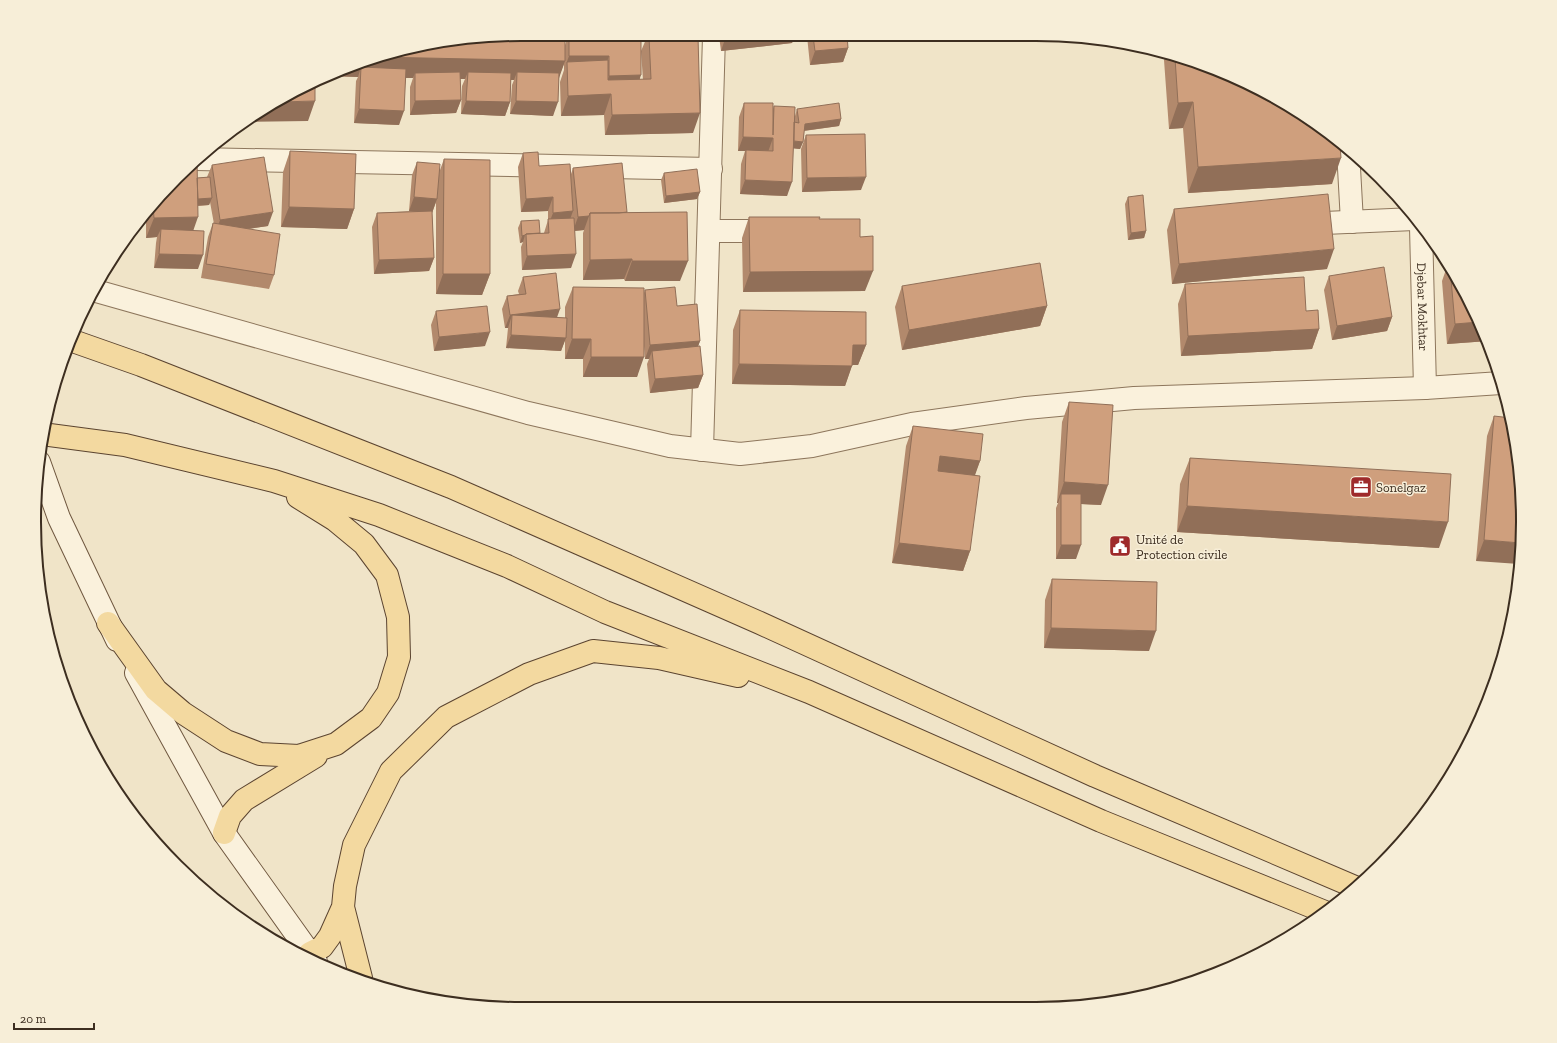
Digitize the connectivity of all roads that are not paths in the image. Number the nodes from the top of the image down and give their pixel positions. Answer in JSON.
{"nodes":[{"id":1,"x":708,"y":48,"type":"edge"},
{"id":2,"x":1348,"y":157,"type":"edge"},
{"id":3,"x":206,"y":159,"type":"edge"},
{"id":4,"x":710,"y":169,"type":"junction"},
{"id":5,"x":1408,"y":218,"type":"edge"},
{"id":6,"x":1352,"y":222,"type":"junction"},
{"id":7,"x":1282,"y":225,"type":"edge"},
{"id":8,"x":709,"y":231,"type":"junction"},
{"id":9,"x":792,"y":231,"type":"edge"},
{"id":10,"x":1421,"y":235,"type":"edge"},
{"id":11,"x":100,"y":292,"type":"edge"},
{"id":12,"x":76,"y":342,"type":"edge"},
{"id":13,"x":1495,"y":383,"type":"edge"},
{"id":14,"x":1425,"y":388,"type":"junction"},
{"id":15,"x":49,"y":435,"type":"edge"},
{"id":16,"x":702,"y":450,"type":"junction"},
{"id":17,"x":43,"y":475,"type":"edge"},
{"id":18,"x":274,"y":481,"type":"junction"},
{"id":19,"x":108,"y":623,"type":"junction"},
{"id":20,"x":808,"y":692,"type":"junction"},
{"id":21,"x":336,"y":744,"type":"junction"},
{"id":22,"x":224,"y":833,"type":"junction"},
{"id":23,"x":1351,"y":884,"type":"edge"},
{"id":24,"x":343,"y":907,"type":"junction"},
{"id":25,"x":1319,"y":909,"type":"edge"},
{"id":26,"x":309,"y":952,"type":"edge"},
{"id":27,"x":316,"y":955,"type":"edge"},
{"id":28,"x":360,"y":973,"type":"edge"}],
"edges":[{"from":1,"to":4,"type":"street"},
{"from":2,"to":6,"type":"street"},
{"from":3,"to":4,"type":"street"},
{"from":4,"to":8,"type":"street"},
{"from":5,"to":6,"type":"street"},
{"from":6,"to":7,"type":"street"},
{"from":8,"to":9,"type":"street"},
{"from":8,"to":16,"type":"street"},
{"from":10,"to":14,"type":"street","name":"Djebar Mokhtar"},
{"from":11,"to":16,"type":"street"},
{"from":12,"to":23,"type":"main road"},
{"from":13,"to":14,"type":"street"},
{"from":14,"to":16,"type":"street"},
{"from":15,"to":18,"type":"main road"},
{"from":17,"to":19,"type":"street"},
{"from":18,"to":20,"type":"main road"},
{"from":18,"to":21,"type":"main road"},
{"from":19,"to":21,"type":"main road"},
{"from":19,"to":22,"type":"street"},
{"from":20,"to":24,"type":"main road"},
{"from":20,"to":25,"type":"main road"},
{"from":21,"to":22,"type":"main road"},
{"from":22,"to":26,"type":"street"},
{"from":24,"to":27,"type":"main road"},
{"from":24,"to":28,"type":"main road"}]}
